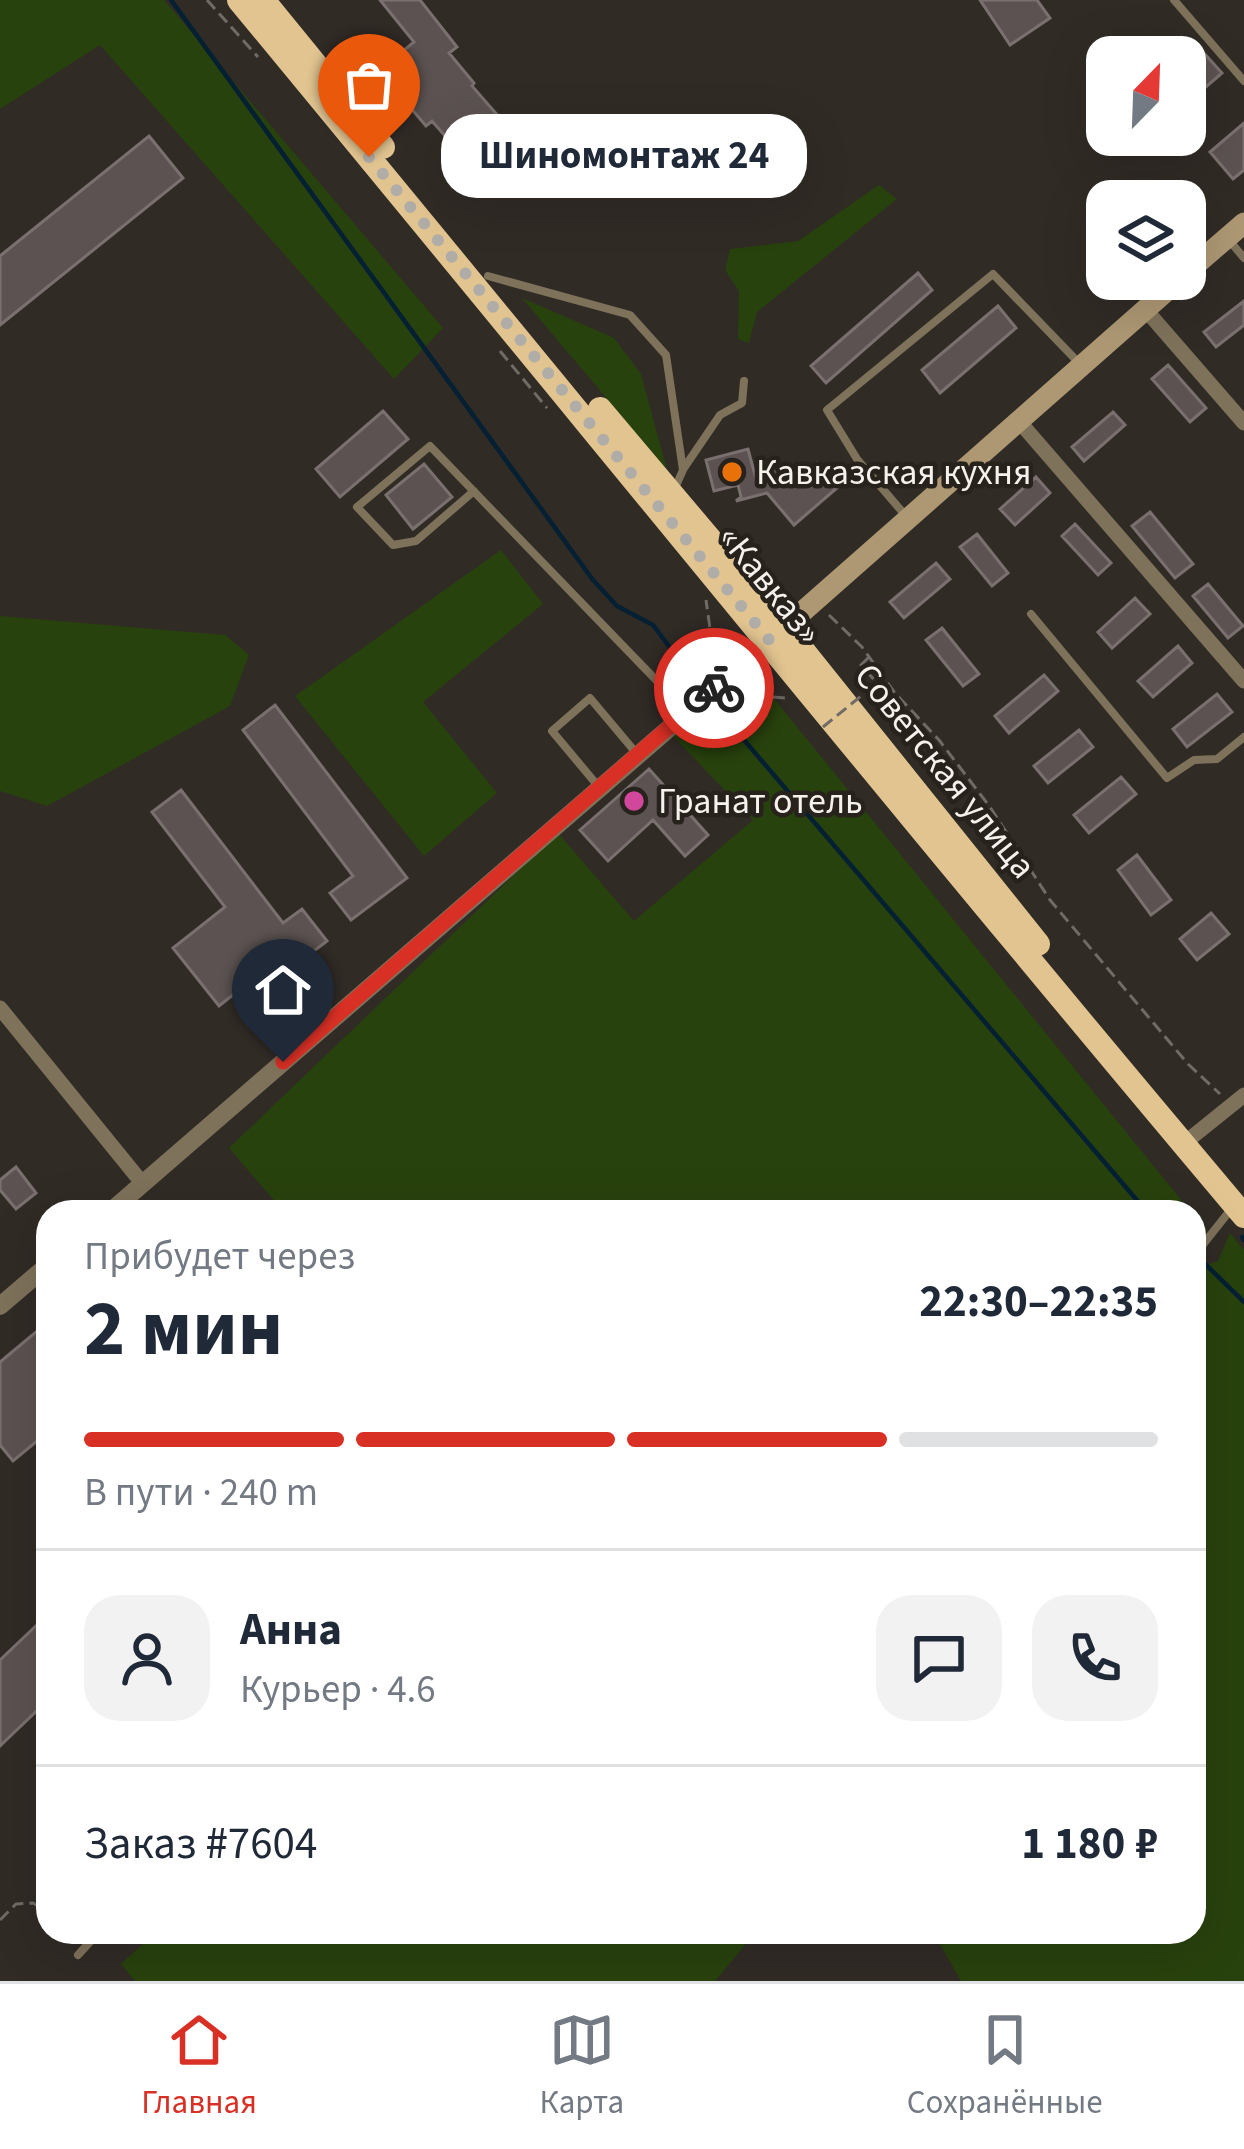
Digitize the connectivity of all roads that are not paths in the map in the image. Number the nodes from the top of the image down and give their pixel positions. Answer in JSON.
{"nodes":[{"id":1,"x":239,"y":0,"type":"edge"},
{"id":2,"x":263,"y":0,"type":"edge"},
{"id":3,"x":1174,"y":0,"type":"edge"},
{"id":4,"x":1244,"y":81,"type":"edge"},
{"id":5,"x":1235,"y":230,"type":"edge"},
{"id":6,"x":1206,"y":256,"type":"edge"},
{"id":7,"x":1244,"y":258,"type":"edge"},
{"id":8,"x":488,"y":277,"type":"junction"},
{"id":9,"x":1155,"y":300,"type":"edge"},
{"id":10,"x":1145,"y":309,"type":"junction"},
{"id":11,"x":1080,"y":364,"type":"junction"},
{"id":12,"x":744,"y":381,"type":"dead end"},
{"id":13,"x":1017,"y":418,"type":"junction"},
{"id":14,"x":1244,"y":423,"type":"edge"},
{"id":15,"x":683,"y":470,"type":"junction"},
{"id":16,"x":474,"y":491,"type":"junction"},
{"id":17,"x":672,"y":495,"type":"junction"},
{"id":18,"x":907,"y":517,"type":"junction"},
{"id":19,"x":1031,"y":614,"type":"dead end"},
{"id":20,"x":777,"y":634,"type":"junction"},
{"id":21,"x":1242,"y":676,"type":"edge"},
{"id":22,"x":686,"y":711,"type":"junction"},
{"id":23,"x":1244,"y":737,"type":"edge"},
{"id":24,"x":637,"y":754,"type":"junction"},
{"id":25,"x":598,"y":787,"type":"junction"},
{"id":26,"x":0,"y":1008,"type":"edge"},
{"id":27,"x":1238,"y":1100,"type":"edge"},
{"id":28,"x":1192,"y":1137,"type":"junction"},
{"id":29,"x":143,"y":1184,"type":"junction"},
{"id":30,"x":124,"y":1200,"type":"edge"},
{"id":31,"x":1241,"y":1205,"type":"edge"},
{"id":32,"x":1206,"y":1241,"type":"edge"},
{"id":33,"x":36,"y":1275,"type":"edge"},
{"id":34,"x":0,"y":1306,"type":"edge"},
{"id":35,"x":88,"y":1944,"type":"edge"},
{"id":36,"x":78,"y":1954,"type":"dead end"}],
"edges":[{"from":1,"to":20,"type":"highway","name":"«Кавказ»"},
{"from":2,"to":8,"type":"highway","name":"Советская улица"},
{"from":3,"to":4,"type":"lane"},
{"from":5,"to":6,"type":"main road"},
{"from":5,"to":7,"type":"lane"},
{"from":8,"to":15,"type":"lane"},
{"from":8,"to":17,"type":"highway","name":"Советская улица"},
{"from":9,"to":10,"type":"main road"},
{"from":10,"to":11,"type":"main road"},
{"from":10,"to":14,"type":"street"},
{"from":11,"to":13,"type":"main road"},
{"from":11,"to":18,"type":"lane"},
{"from":12,"to":15,"type":"lane"},
{"from":13,"to":18,"type":"main road"},
{"from":13,"to":21,"type":"street"},
{"from":15,"to":17,"type":"lane"},
{"from":16,"to":16,"type":"lane"},
{"from":16,"to":22,"type":"lane"},
{"from":17,"to":20,"type":"highway","name":"Советская улица"},
{"from":18,"to":20,"type":"main road"},
{"from":19,"to":23,"type":"lane"},
{"from":20,"to":22,"type":"street"},
{"from":20,"to":28,"type":"highway","name":"Советская улица"},
{"from":20,"to":31,"type":"highway","name":"«Кавказ»"},
{"from":22,"to":24,"type":"street"},
{"from":24,"to":25,"type":"street"},
{"from":24,"to":25,"type":"lane"},
{"from":25,"to":29,"type":"street"},
{"from":26,"to":29,"type":"street"},
{"from":27,"to":28,"type":"street"},
{"from":28,"to":31,"type":"highway","name":"Советская улица"},
{"from":29,"to":30,"type":"street"},
{"from":31,"to":32,"type":"lane"},
{"from":33,"to":34,"type":"street"},
{"from":35,"to":36,"type":"lane"}]}
